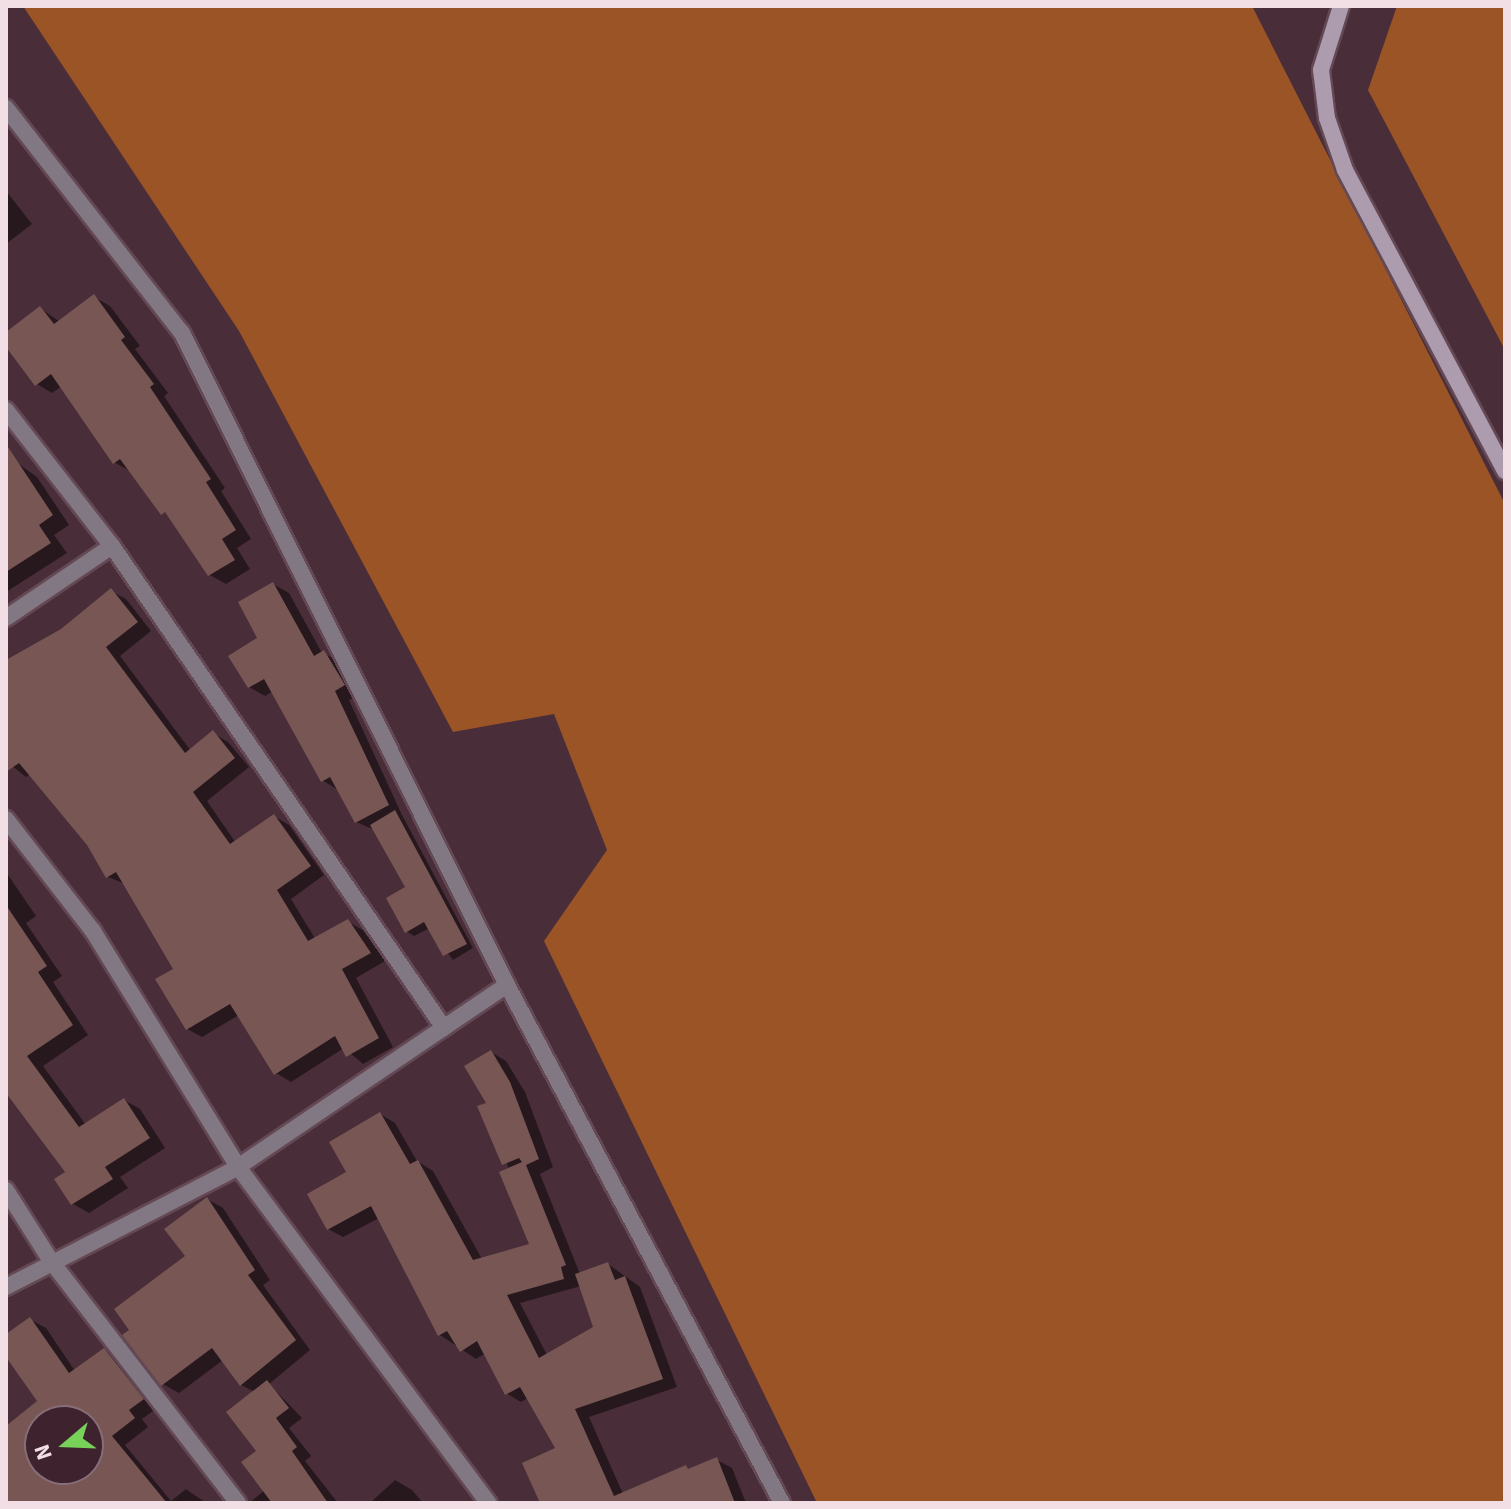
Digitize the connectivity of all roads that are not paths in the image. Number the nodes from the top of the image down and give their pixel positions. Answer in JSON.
{"nodes":[{"id":1,"x":1341,"y":6,"type":"edge"},
{"id":2,"x":6,"y":108,"type":"edge"},
{"id":3,"x":6,"y":410,"type":"edge"},
{"id":4,"x":1505,"y":471,"type":"edge"},
{"id":5,"x":112,"y":546,"type":"junction"},
{"id":6,"x":6,"y":618,"type":"edge"},
{"id":7,"x":6,"y":819,"type":"edge"},
{"id":8,"x":507,"y":985,"type":"junction"},
{"id":9,"x":444,"y":1028,"type":"junction"},
{"id":10,"x":238,"y":1167,"type":"junction"},
{"id":11,"x":6,"y":1190,"type":"edge"},
{"id":12,"x":51,"y":1261,"type":"junction"},
{"id":13,"x":6,"y":1287,"type":"edge"},
{"id":14,"x":238,"y":1503,"type":"edge"},
{"id":15,"x":488,"y":1503,"type":"edge"},
{"id":16,"x":782,"y":1503,"type":"edge"}],
"edges":[{"from":1,"to":4,"type":"main road"},
{"from":2,"to":8,"type":"street"},
{"from":3,"to":5,"type":"street"},
{"from":5,"to":6,"type":"street"},
{"from":5,"to":9,"type":"street"},
{"from":7,"to":10,"type":"street"},
{"from":8,"to":9,"type":"street"},
{"from":8,"to":16,"type":"street"},
{"from":9,"to":10,"type":"street"},
{"from":10,"to":12,"type":"street"},
{"from":10,"to":15,"type":"street"},
{"from":11,"to":12,"type":"street"},
{"from":12,"to":13,"type":"street"},
{"from":12,"to":14,"type":"street"}]}
